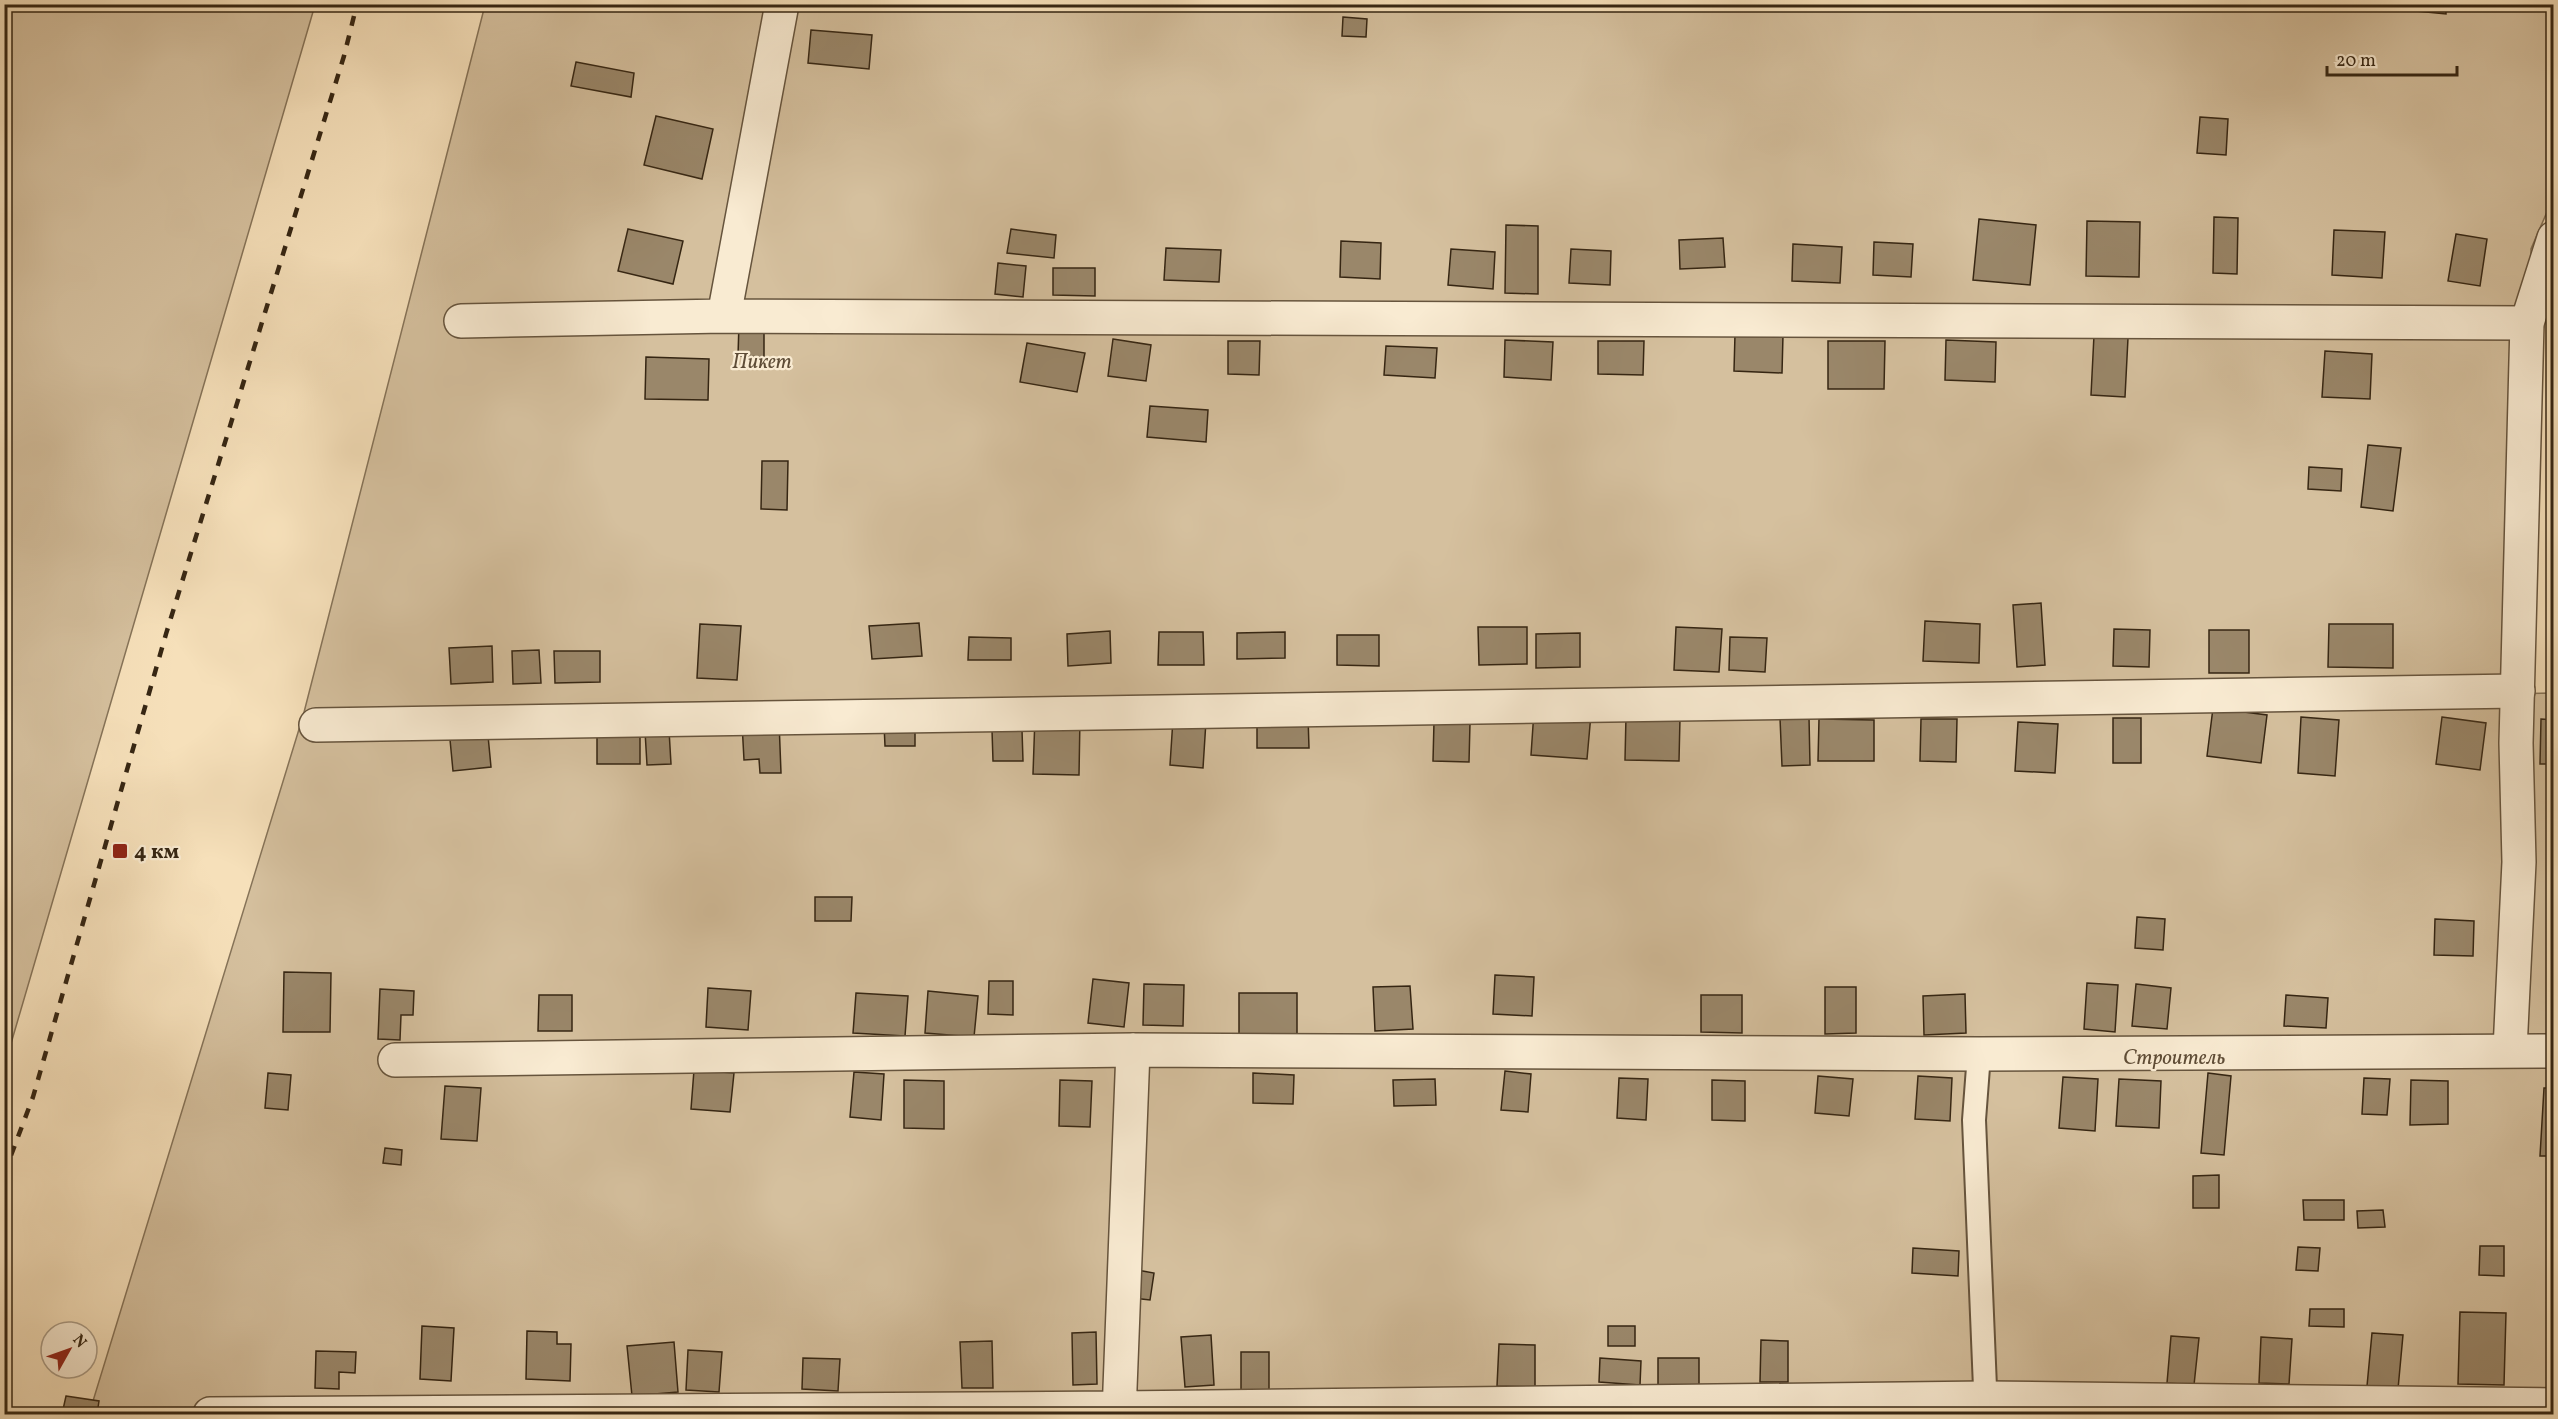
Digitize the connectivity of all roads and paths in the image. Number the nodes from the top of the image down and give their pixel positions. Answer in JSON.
{"nodes":[{"id":1,"x":782,"y":4,"type":"edge"},
{"id":2,"x":2553,"y":238,"type":"edge"},
{"id":3,"x":724,"y":316,"type":"junction"},
{"id":4,"x":461,"y":321,"type":"dead end"},
{"id":5,"x":2527,"y":322,"type":"junction"},
{"id":6,"x":2518,"y":691,"type":"junction"},
{"id":7,"x":316,"y":725,"type":"dead end"},
{"id":8,"x":1133,"y":1050,"type":"junction"},
{"id":9,"x":2510,"y":1050,"type":"junction"},
{"id":10,"x":2553,"y":1051,"type":"edge"},
{"id":11,"x":1979,"y":1054,"type":"junction"},
{"id":12,"x":395,"y":1060,"type":"dead end"},
{"id":13,"x":2553,"y":1405,"type":"edge"},
{"id":14,"x":1986,"y":1406,"type":"edge"},
{"id":15,"x":1119,"y":1411,"type":"edge"},
{"id":16,"x":210,"y":1414,"type":"edge"}],
"edges":[{"from":1,"to":3,"type":"street"},
{"from":2,"to":5,"type":"street"},
{"from":3,"to":4,"type":"street"},
{"from":3,"to":5,"type":"street"},
{"from":5,"to":6,"type":"street"},
{"from":6,"to":7,"type":"street"},
{"from":6,"to":9,"type":"street"},
{"from":8,"to":11,"type":"street"},
{"from":8,"to":12,"type":"street"},
{"from":8,"to":15,"type":"street"},
{"from":9,"to":10,"type":"street"},
{"from":9,"to":11,"type":"street"},
{"from":11,"to":14,"type":"lane"},
{"from":13,"to":14,"type":"street"},
{"from":14,"to":15,"type":"street"},
{"from":15,"to":16,"type":"street"}]}
